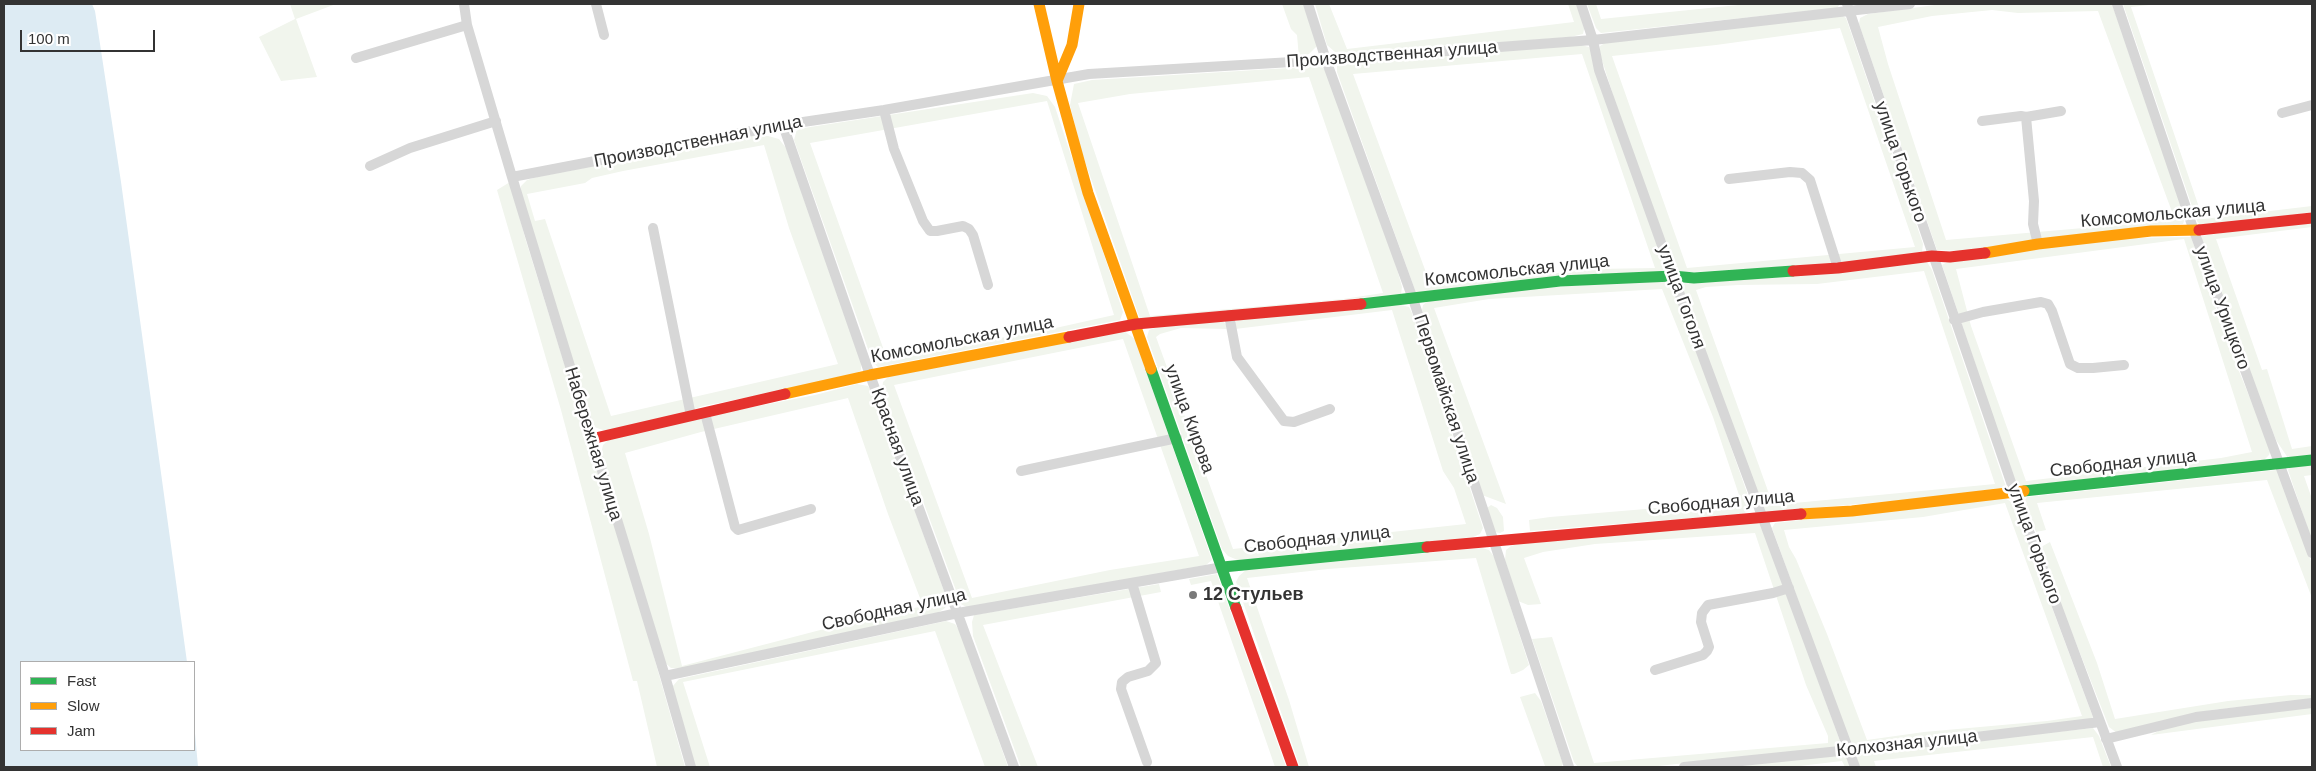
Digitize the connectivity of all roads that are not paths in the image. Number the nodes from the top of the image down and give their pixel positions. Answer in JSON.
{"nodes":[{"id":1,"x":464,"y":4,"type":"edge"},
{"id":2,"x":596,"y":4,"type":"edge"},
{"id":3,"x":1071,"y":4,"type":"edge"},
{"id":4,"x":1079,"y":4,"type":"edge"},
{"id":5,"x":1308,"y":4,"type":"edge"},
{"id":6,"x":1581,"y":4,"type":"edge"},
{"id":7,"x":1904,"y":4,"type":"edge"},
{"id":8,"x":2117,"y":4,"type":"edge"},
{"id":9,"x":1041,"y":5,"type":"edge"},
{"id":10,"x":1848,"y":7,"type":"edge"},
{"id":11,"x":1077,"y":18,"type":"junction"},
{"id":12,"x":467,"y":25,"type":"junction"},
{"id":13,"x":604,"y":35,"type":"dead end"},
{"id":14,"x":1594,"y":40,"type":"junction"},
{"id":15,"x":1072,"y":45,"type":"junction"},
{"id":16,"x":1050,"y":49,"type":"junction"},
{"id":17,"x":356,"y":58,"type":"dead end"},
{"id":18,"x":1326,"y":60,"type":"junction"},
{"id":19,"x":1057,"y":81,"type":"junction"},
{"id":20,"x":2312,"y":105,"type":"edge"},
{"id":21,"x":884,"y":110,"type":"junction"},
{"id":22,"x":2062,"y":111,"type":"dead end"},
{"id":23,"x":2282,"y":113,"type":"dead end"},
{"id":24,"x":2026,"y":117,"type":"junction"},
{"id":25,"x":496,"y":121,"type":"junction"},
{"id":26,"x":1982,"y":121,"type":"dead end"},
{"id":27,"x":783,"y":125,"type":"junction"},
{"id":28,"x":370,"y":166,"type":"dead end"},
{"id":29,"x":512,"y":177,"type":"junction"},
{"id":30,"x":1729,"y":179,"type":"dead end"},
{"id":31,"x":2312,"y":218,"type":"edge"},
{"id":32,"x":652,"y":228,"type":"dead end"},
{"id":33,"x":2194,"y":231,"type":"junction"},
{"id":34,"x":2038,"y":244,"type":"junction"},
{"id":35,"x":1932,"y":256,"type":"junction"},
{"id":36,"x":1838,"y":268,"type":"junction"},
{"id":37,"x":1673,"y":276,"type":"junction"},
{"id":38,"x":988,"y":285,"type":"dead end"},
{"id":39,"x":1413,"y":299,"type":"junction"},
{"id":40,"x":1229,"y":315,"type":"junction"},
{"id":41,"x":1954,"y":320,"type":"junction"},
{"id":42,"x":1136,"y":324,"type":"junction"},
{"id":43,"x":2124,"y":365,"type":"dead end"},
{"id":44,"x":870,"y":375,"type":"junction"},
{"id":45,"x":1330,"y":409,"type":"dead end"},
{"id":46,"x":705,"y":413,"type":"junction"},
{"id":47,"x":691,"y":416,"type":"junction"},
{"id":48,"x":1177,"y":438,"type":"junction"},
{"id":49,"x":591,"y":439,"type":"junction"},
{"id":50,"x":2312,"y":460,"type":"edge"},
{"id":51,"x":2280,"y":464,"type":"junction"},
{"id":52,"x":1022,"y":471,"type":"dead end"},
{"id":53,"x":2014,"y":491,"type":"junction"},
{"id":54,"x":811,"y":509,"type":"dead end"},
{"id":55,"x":1763,"y":516,"type":"junction"},
{"id":56,"x":1493,"y":540,"type":"junction"},
{"id":57,"x":2312,"y":553,"type":"edge"},
{"id":58,"x":1223,"y":567,"type":"junction"},
{"id":59,"x":1132,"y":583,"type":"junction"},
{"id":60,"x":1789,"y":588,"type":"junction"},
{"id":61,"x":958,"y":613,"type":"junction"},
{"id":62,"x":1655,"y":670,"type":"dead end"},
{"id":63,"x":665,"y":676,"type":"junction"},
{"id":64,"x":2312,"y":703,"type":"edge"},
{"id":65,"x":2100,"y":722,"type":"junction"},
{"id":66,"x":2106,"y":739,"type":"junction"},
{"id":67,"x":1848,"y":750,"type":"junction"},
{"id":68,"x":1147,"y":762,"type":"dead end"},
{"id":69,"x":691,"y":767,"type":"edge"},
{"id":70,"x":1014,"y":767,"type":"edge"},
{"id":71,"x":1293,"y":767,"type":"edge"},
{"id":72,"x":1568,"y":767,"type":"edge"},
{"id":73,"x":1684,"y":767,"type":"edge"},
{"id":74,"x":1855,"y":767,"type":"edge"},
{"id":75,"x":2117,"y":767,"type":"edge"}],
"edges":[{"from":1,"to":12,"type":"street","name":"Набережная улица"},
{"from":2,"to":13,"type":"street"},
{"from":3,"to":11,"type":"street"},
{"from":4,"to":11,"type":"street"},
{"from":5,"to":18,"type":"street","name":"Первомайская улица"},
{"from":6,"to":14,"type":"street","name":"улица Гоголя"},
{"from":7,"to":10,"type":"street","name":"Производственная улица"},
{"from":8,"to":33,"type":"street","name":"улица Урицкого"},
{"from":9,"to":16,"type":"street","name":"улица Кирова"},
{"from":10,"to":14,"type":"street","name":"Производственная улица"},
{"from":10,"to":35,"type":"street","name":"улица Горького"},
{"from":11,"to":15,"type":"street"},
{"from":12,"to":17,"type":"street"},
{"from":12,"to":25,"type":"street","name":"Набережная улица"},
{"from":14,"to":18,"type":"street","name":"Производственная улица"},
{"from":14,"to":37,"type":"street","name":"улица Гоголя"},
{"from":15,"to":16,"type":"street"},
{"from":15,"to":19,"type":"street"},
{"from":16,"to":19,"type":"street","name":"улица Кирова"},
{"from":18,"to":19,"type":"street","name":"Производственная улица"},
{"from":18,"to":39,"type":"street","name":"Первомайская улица"},
{"from":19,"to":21,"type":"street","name":"Производственная улица"},
{"from":19,"to":42,"type":"street","name":"улица Кирова"},
{"from":20,"to":23,"type":"street"},
{"from":21,"to":27,"type":"street","name":"Производственная улица"},
{"from":21,"to":38,"type":"street"},
{"from":22,"to":24,"type":"street"},
{"from":24,"to":26,"type":"street"},
{"from":24,"to":34,"type":"street"},
{"from":25,"to":28,"type":"street"},
{"from":25,"to":29,"type":"street","name":"Набережная улица"},
{"from":27,"to":29,"type":"street","name":"Производственная улица"},
{"from":27,"to":44,"type":"street","name":"Красная улица"},
{"from":29,"to":49,"type":"street","name":"Набережная улица"},
{"from":30,"to":36,"type":"street"},
{"from":31,"to":33,"type":"street","name":"Комсомольская улица"},
{"from":32,"to":47,"type":"street"},
{"from":33,"to":34,"type":"street","name":"Комсомольская улица"},
{"from":33,"to":51,"type":"street","name":"улица Урицкого"},
{"from":34,"to":35,"type":"street","name":"Комсомольская улица"},
{"from":35,"to":36,"type":"street","name":"Комсомольская улица"},
{"from":35,"to":41,"type":"street","name":"улица Горького"},
{"from":36,"to":37,"type":"street","name":"Комсомольская улица"},
{"from":37,"to":39,"type":"street","name":"Комсомольская улица"},
{"from":37,"to":55,"type":"street","name":"улица Гоголя"},
{"from":39,"to":40,"type":"street","name":"Комсомольская улица"},
{"from":39,"to":56,"type":"street","name":"Первомайская улица"},
{"from":40,"to":42,"type":"street","name":"Комсомольская улица"},
{"from":40,"to":45,"type":"street"},
{"from":41,"to":43,"type":"street"},
{"from":41,"to":53,"type":"street","name":"улица Горького"},
{"from":42,"to":44,"type":"street","name":"Комсомольская улица"},
{"from":42,"to":48,"type":"street","name":"улица Кирова"},
{"from":44,"to":46,"type":"street","name":"Комсомольская улица"},
{"from":44,"to":61,"type":"street","name":"Красная улица"},
{"from":46,"to":47,"type":"street","name":"Комсомольская улица"},
{"from":46,"to":54,"type":"street"},
{"from":47,"to":49,"type":"street","name":"Комсомольская улица"},
{"from":48,"to":52,"type":"street"},
{"from":48,"to":58,"type":"street","name":"улица Кирова"},
{"from":49,"to":63,"type":"street","name":"Набережная улица"},
{"from":50,"to":51,"type":"street","name":"Свободная улица"},
{"from":51,"to":53,"type":"street","name":"Свободная улица"},
{"from":51,"to":57,"type":"street","name":"улица Урицкого"},
{"from":53,"to":55,"type":"street","name":"Свободная улица"},
{"from":53,"to":65,"type":"street","name":"улица Горького"},
{"from":55,"to":56,"type":"street","name":"Свободная улица"},
{"from":55,"to":60,"type":"street","name":"улица Гоголя"},
{"from":56,"to":58,"type":"street","name":"Свободная улица"},
{"from":56,"to":72,"type":"street","name":"Первомайская улица"},
{"from":58,"to":59,"type":"street","name":"Свободная улица"},
{"from":58,"to":71,"type":"street","name":"улица Кирова"},
{"from":59,"to":61,"type":"street","name":"Свободная улица"},
{"from":59,"to":68,"type":"street"},
{"from":60,"to":62,"type":"street"},
{"from":60,"to":67,"type":"street","name":"улица Гоголя"},
{"from":61,"to":63,"type":"street","name":"Свободная улица"},
{"from":61,"to":70,"type":"street","name":"Красная улица"},
{"from":63,"to":69,"type":"street","name":"Набережная улица"},
{"from":64,"to":66,"type":"street"},
{"from":65,"to":66,"type":"street","name":"улица Горького"},
{"from":65,"to":67,"type":"street","name":"Колхозная улица"},
{"from":66,"to":75,"type":"street","name":"улица Горького"},
{"from":67,"to":73,"type":"street","name":"Колхозная улица"},
{"from":67,"to":74,"type":"street","name":"улица Гоголя"}]}
